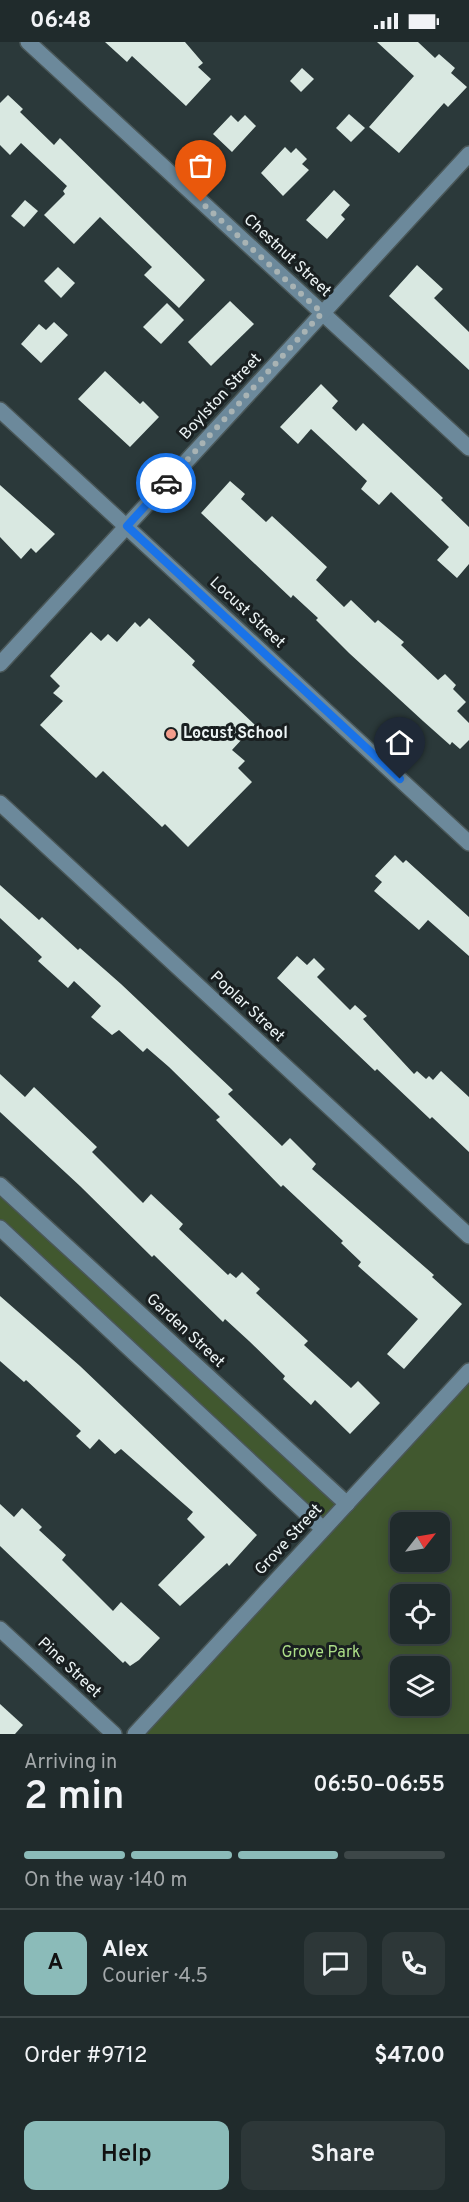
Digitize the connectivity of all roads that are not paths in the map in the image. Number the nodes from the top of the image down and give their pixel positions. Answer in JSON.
{"nodes":[{"id":1,"x":28,"y":42,"type":"edge"},
{"id":2,"x":469,"y":154,"type":"edge"},
{"id":3,"x":322,"y":313,"type":"junction"},
{"id":4,"x":0,"y":410,"type":"edge"},
{"id":5,"x":469,"y":448,"type":"edge"},
{"id":6,"x":127,"y":526,"type":"junction"},
{"id":7,"x":0,"y":664,"type":"edge"},
{"id":8,"x":0,"y":803,"type":"edge"},
{"id":9,"x":469,"y":843,"type":"edge"},
{"id":10,"x":0,"y":1185,"type":"edge"},
{"id":11,"x":0,"y":1228,"type":"edge"},
{"id":12,"x":469,"y":1236,"type":"edge"},
{"id":13,"x":469,"y":1371,"type":"edge"},
{"id":14,"x":346,"y":1504,"type":"junction"},
{"id":15,"x":323,"y":1529,"type":"junction"},
{"id":16,"x":0,"y":1629,"type":"edge"},
{"id":17,"x":114,"y":1734,"type":"edge"},
{"id":18,"x":135,"y":1734,"type":"edge"}],
"edges":[{"from":1,"to":3,"type":"street","name":"Chestnut Street"},
{"from":2,"to":3,"type":"street","name":"Boylston Street"},
{"from":3,"to":5,"type":"street","name":"Chestnut Street"},
{"from":3,"to":6,"type":"street","name":"Boylston Street"},
{"from":4,"to":6,"type":"street","name":"Locust Street"},
{"from":6,"to":7,"type":"street","name":"Boylston Street"},
{"from":6,"to":9,"type":"street","name":"Locust Street"},
{"from":8,"to":12,"type":"street","name":"Poplar Street"},
{"from":10,"to":14,"type":"street","name":"Garden Street"},
{"from":11,"to":15,"type":"street"},
{"from":13,"to":14,"type":"street","name":"Grove Street"},
{"from":14,"to":15,"type":"street","name":"Grove Street"},
{"from":15,"to":18,"type":"street","name":"Grove Street"},
{"from":16,"to":17,"type":"street","name":"Pine Street"}]}
